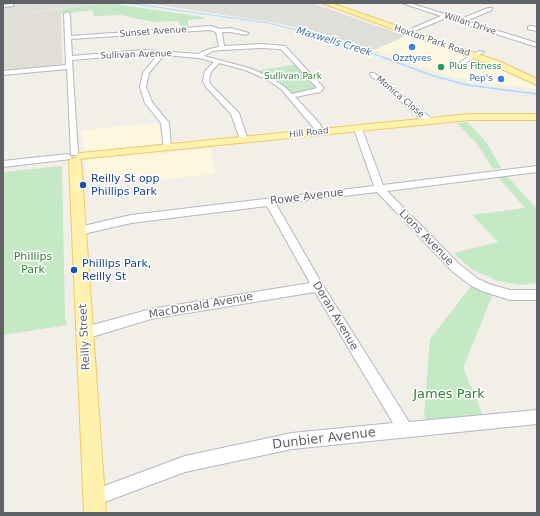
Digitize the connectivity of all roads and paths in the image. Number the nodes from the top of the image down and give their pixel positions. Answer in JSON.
{"nodes":[{"id":1,"x":325,"y":3,"type":"edge"},
{"id":2,"x":339,"y":3,"type":"edge"},
{"id":3,"x":404,"y":3,"type":"edge"},
{"id":4,"x":11,"y":5,"type":"dead end"},
{"id":5,"x":3,"y":6,"type":"edge"},
{"id":6,"x":429,"y":6,"type":"dead end"},
{"id":7,"x":421,"y":8,"type":"junction"},
{"id":8,"x":490,"y":9,"type":"dead end"},
{"id":9,"x":67,"y":14,"type":"dead end"},
{"id":10,"x":446,"y":16,"type":"junction"},
{"id":11,"x":462,"y":21,"type":"junction"},
{"id":12,"x":530,"y":28,"type":"dead end"},
{"id":13,"x":415,"y":29,"type":"junction"},
{"id":14,"x":537,"y":29,"type":"edge"},
{"id":15,"x":219,"y":31,"type":"junction"},
{"id":16,"x":246,"y":33,"type":"dead end"},
{"id":17,"x":68,"y":38,"type":"junction"},
{"id":18,"x":537,"y":45,"type":"edge"},
{"id":19,"x":222,"y":48,"type":"junction"},
{"id":20,"x":162,"y":53,"type":"junction"},
{"id":21,"x":478,"y":54,"type":"junction"},
{"id":22,"x":199,"y":56,"type":"junction"},
{"id":23,"x":69,"y":58,"type":"junction"},
{"id":24,"x":218,"y":61,"type":"junction"},
{"id":25,"x":463,"y":62,"type":"dead end"},
{"id":26,"x":69,"y":67,"type":"junction"},
{"id":27,"x":537,"y":72,"type":"edge"},
{"id":28,"x":372,"y":74,"type":"dead end"},
{"id":29,"x":4,"y":75,"type":"edge"},
{"id":30,"x":537,"y":82,"type":"edge"},
{"id":31,"x":292,"y":96,"type":"junction"},
{"id":32,"x":537,"y":117,"type":"edge"},
{"id":33,"x":429,"y":121,"type":"junction"},
{"id":34,"x":358,"y":129,"type":"junction"},
{"id":35,"x":320,"y":132,"type":"junction"},
{"id":36,"x":244,"y":140,"type":"junction"},
{"id":37,"x":167,"y":148,"type":"junction"},
{"id":38,"x":74,"y":157,"type":"junction"},
{"id":39,"x":3,"y":164,"type":"edge"},
{"id":40,"x":537,"y":169,"type":"edge"},
{"id":41,"x":379,"y":188,"type":"junction"},
{"id":42,"x":269,"y":201,"type":"junction"},
{"id":43,"x":79,"y":231,"type":"junction"},
{"id":44,"x":318,"y":287,"type":"junction"},
{"id":45,"x":537,"y":296,"type":"edge"},
{"id":46,"x":85,"y":333,"type":"junction"},
{"id":47,"x":537,"y":417,"type":"edge"},
{"id":48,"x":405,"y":429,"type":"junction"},
{"id":49,"x":94,"y":506,"type":"edge"}],
"edges":[{"from":1,"to":21,"type":"main road","name":"Hoxton Park Road"},
{"from":2,"to":13,"type":"main road","name":"Hoxton Park Road"},
{"from":3,"to":7,"type":"street","name":"Willan Drive"},
{"from":4,"to":5,"type":"street"},
{"from":6,"to":7,"type":"street"},
{"from":7,"to":10,"type":"street","name":"Willan Drive"},
{"from":8,"to":11,"type":"street"},
{"from":9,"to":17,"type":"street","name":"Reilly Street"},
{"from":10,"to":11,"type":"street","name":"Willan Drive"},
{"from":10,"to":13,"type":"street"},
{"from":11,"to":18,"type":"street","name":"Willan Drive"},
{"from":12,"to":14,"type":"street"},
{"from":13,"to":21,"type":"main road","name":"Hoxton Park Road"},
{"from":15,"to":16,"type":"street","name":"Sunset Avenue"},
{"from":15,"to":17,"type":"street","name":"Sunset Avenue"},
{"from":15,"to":19,"type":"street"},
{"from":17,"to":23,"type":"street","name":"Reilly Street"},
{"from":19,"to":22,"type":"street"},
{"from":19,"to":31,"type":"street"},
{"from":20,"to":22,"type":"street","name":"Sullivan Avenue"},
{"from":20,"to":23,"type":"street","name":"Sullivan Avenue"},
{"from":20,"to":37,"type":"street"},
{"from":21,"to":25,"type":"street"},
{"from":21,"to":27,"type":"main road","name":"Hoxton Park Road"},
{"from":21,"to":30,"type":"main road","name":"Hoxton Park Road"},
{"from":22,"to":24,"type":"street","name":"Sullivan Avenue"},
{"from":23,"to":26,"type":"street","name":"Reilly Street"},
{"from":24,"to":31,"type":"street","name":"Sullivan Avenue"},
{"from":24,"to":36,"type":"street"},
{"from":26,"to":29,"type":"street"},
{"from":26,"to":38,"type":"street","name":"Reilly Street"},
{"from":28,"to":33,"type":"street","name":"Monica Close"},
{"from":31,"to":35,"type":"street","name":"Sullivan Avenue"},
{"from":32,"to":33,"type":"main road","name":"Hill Road"},
{"from":33,"to":34,"type":"main road","name":"Hill Road"},
{"from":34,"to":35,"type":"main road","name":"Hill Road"},
{"from":34,"to":41,"type":"street","name":"Lions Avenue"},
{"from":35,"to":36,"type":"main road","name":"Hill Road"},
{"from":36,"to":37,"type":"main road","name":"Hill Road"},
{"from":37,"to":38,"type":"main road","name":"Hill Road"},
{"from":38,"to":39,"type":"street","name":"Hill Road"},
{"from":38,"to":43,"type":"main road","name":"Reilly Street"},
{"from":40,"to":41,"type":"street","name":"Rowe Avenue"},
{"from":41,"to":42,"type":"street","name":"Rowe Avenue"},
{"from":41,"to":45,"type":"street","name":"Lions Avenue"},
{"from":42,"to":43,"type":"street","name":"Rowe Avenue"},
{"from":42,"to":44,"type":"street","name":"Doran Avenue"},
{"from":43,"to":46,"type":"main road","name":"Reilly Street"},
{"from":44,"to":46,"type":"street","name":"MacDonald Avenue"},
{"from":44,"to":48,"type":"street","name":"Doran Avenue"},
{"from":46,"to":49,"type":"main road","name":"Reilly Street"},
{"from":47,"to":48,"type":"street","name":"Dunbier Avenue"},
{"from":48,"to":49,"type":"street","name":"Dunbier Avenue"}]}
